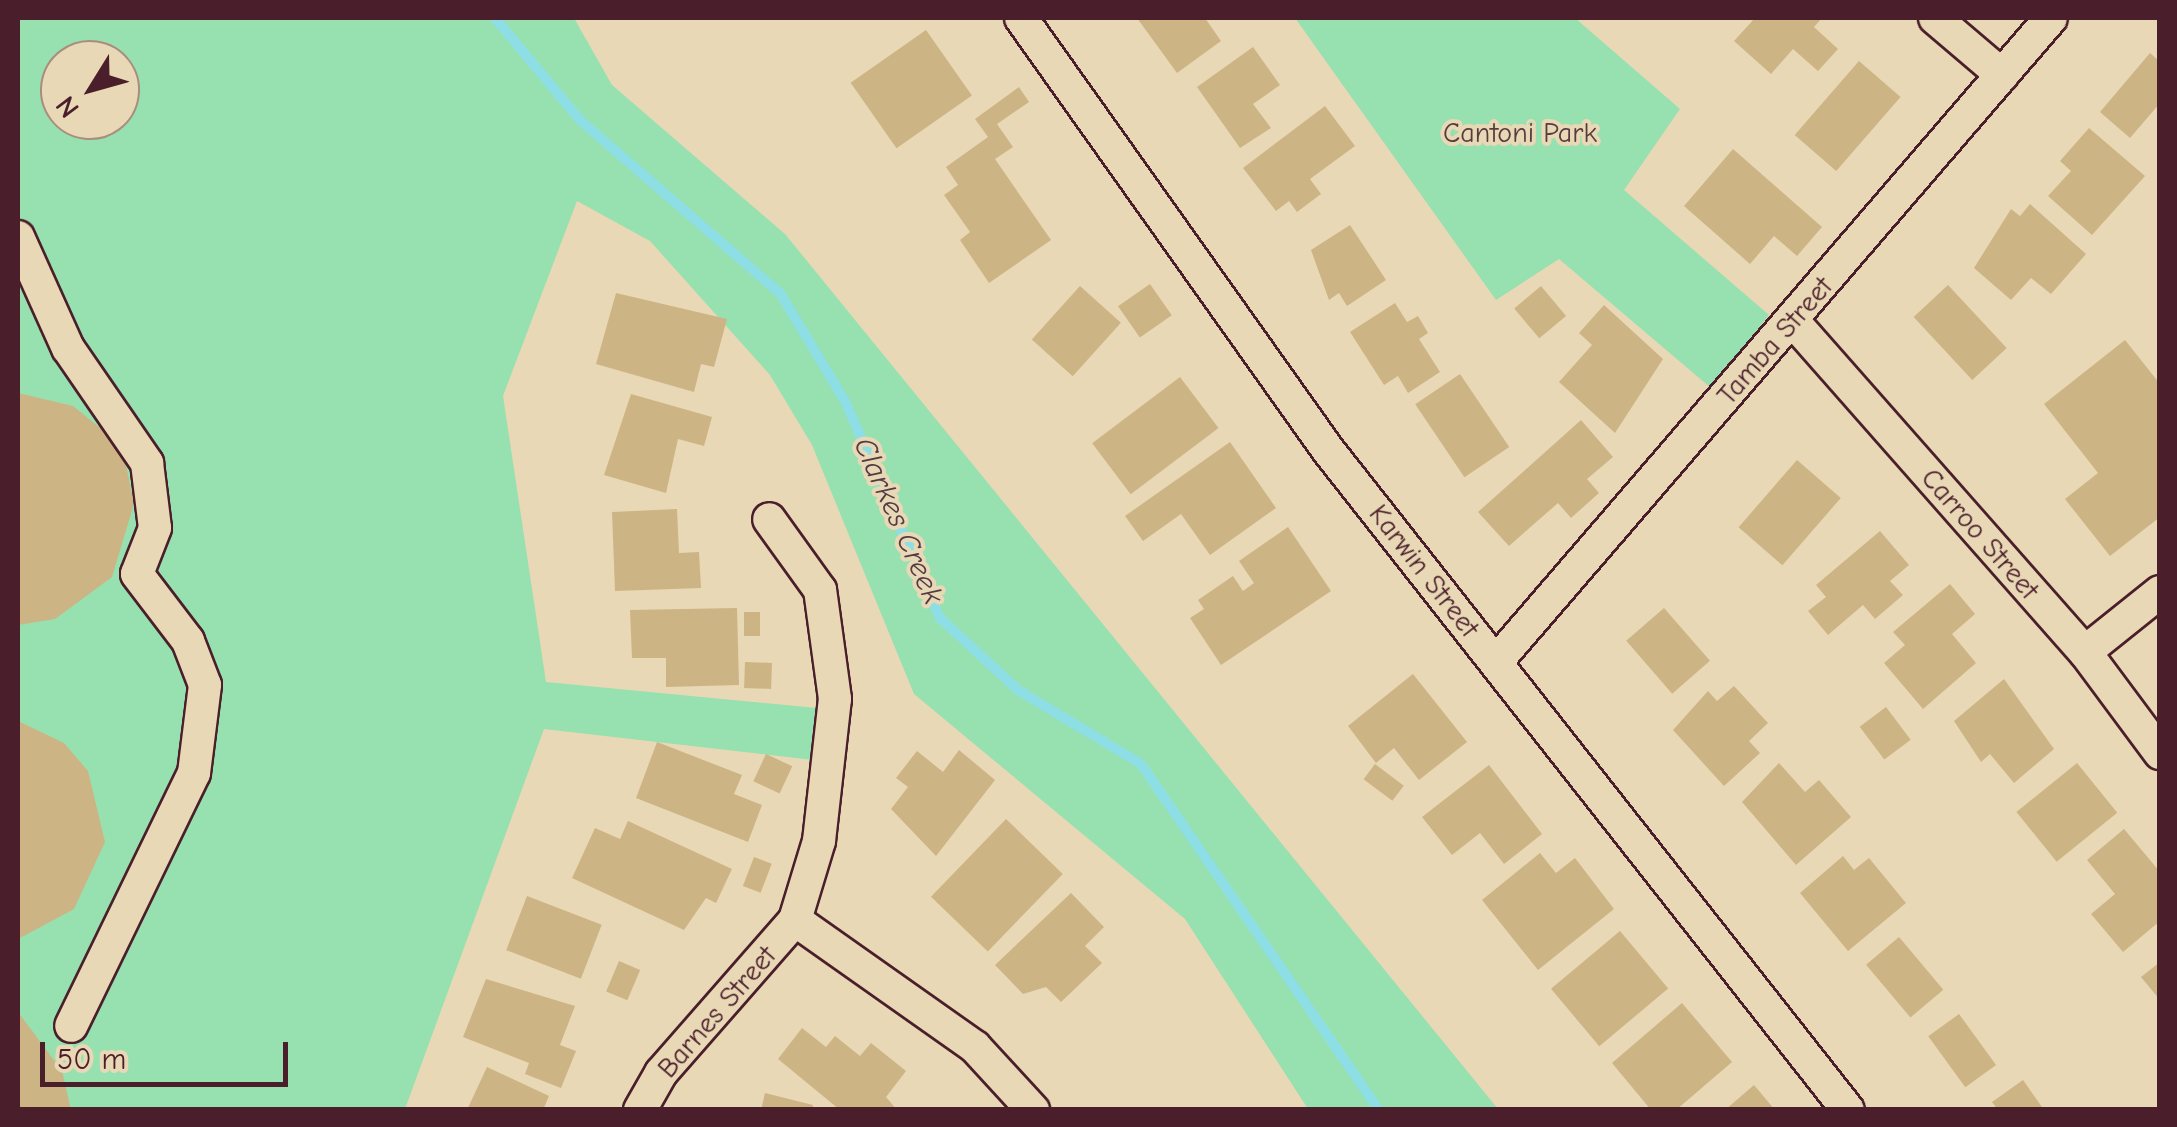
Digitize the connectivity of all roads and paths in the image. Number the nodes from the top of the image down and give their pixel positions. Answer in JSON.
{"nodes":[{"id":1,"x":1022,"y":18,"type":"edge"},
{"id":2,"x":1936,"y":18,"type":"edge"},
{"id":3,"x":2051,"y":18,"type":"edge"},
{"id":4,"x":2002,"y":75,"type":"junction"},
{"id":5,"x":18,"y":237,"type":"edge"},
{"id":6,"x":1793,"y":321,"type":"junction"},
{"id":7,"x":768,"y":518,"type":"dead end"},
{"id":8,"x":2160,"y":592,"type":"edge"},
{"id":9,"x":2085,"y":652,"type":"junction"},
{"id":10,"x":1496,"y":662,"type":"junction"},
{"id":11,"x":2160,"y":754,"type":"edge"},
{"id":12,"x":796,"y":920,"type":"junction"},
{"id":13,"x":71,"y":1026,"type":"dead end"},
{"id":14,"x":640,"y":1110,"type":"edge"},
{"id":15,"x":1033,"y":1110,"type":"edge"},
{"id":16,"x":1848,"y":1110,"type":"edge"}],
"edges":[{"from":1,"to":10,"type":"street","name":"Karwin Street"},
{"from":2,"to":4,"type":"street"},
{"from":3,"to":4,"type":"street","name":"Tamba Street"},
{"from":4,"to":6,"type":"street","name":"Tamba Street"},
{"from":5,"to":13,"type":"street"},
{"from":6,"to":9,"type":"street","name":"Carroo Street"},
{"from":6,"to":10,"type":"street","name":"Tamba Street"},
{"from":7,"to":12,"type":"street","name":"Barnes Street"},
{"from":8,"to":9,"type":"street"},
{"from":9,"to":11,"type":"street","name":"Carroo Street"},
{"from":10,"to":16,"type":"street","name":"Karwin Street"},
{"from":12,"to":14,"type":"street","name":"Barnes Street"},
{"from":12,"to":15,"type":"street"}]}
